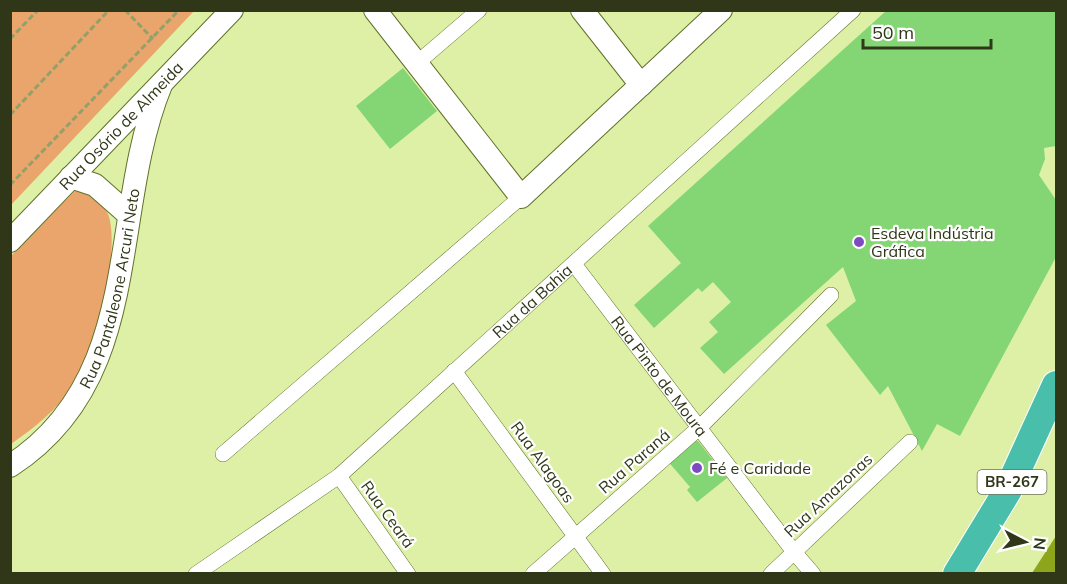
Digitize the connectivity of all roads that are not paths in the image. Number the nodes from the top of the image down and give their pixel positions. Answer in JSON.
{"nodes":[{"id":1,"x":232,"y":10,"type":"edge"},
{"id":2,"x":375,"y":10,"type":"edge"},
{"id":3,"x":479,"y":10,"type":"edge"},
{"id":4,"x":582,"y":10,"type":"edge"},
{"id":5,"x":721,"y":10,"type":"edge"},
{"id":6,"x":853,"y":10,"type":"edge"},
{"id":7,"x":416,"y":64,"type":"junction"},
{"id":8,"x":161,"y":85,"type":"junction"},
{"id":9,"x":641,"y":85,"type":"junction"},
{"id":10,"x":71,"y":177,"type":"junction"},
{"id":11,"x":521,"y":197,"type":"junction"},
{"id":12,"x":129,"y":215,"type":"junction"},
{"id":13,"x":10,"y":241,"type":"edge"},
{"id":14,"x":574,"y":264,"type":"junction"},
{"id":15,"x":831,"y":295,"type":"dead end"},
{"id":16,"x":454,"y":371,"type":"junction"},
{"id":17,"x":1056,"y":385,"type":"edge"},
{"id":18,"x":700,"y":427,"type":"junction"},
{"id":19,"x":910,"y":442,"type":"dead end"},
{"id":20,"x":223,"y":454,"type":"dead end"},
{"id":21,"x":10,"y":466,"type":"edge"},
{"id":22,"x":339,"y":476,"type":"junction"},
{"id":23,"x":574,"y":537,"type":"junction"},
{"id":24,"x":794,"y":552,"type":"junction"},
{"id":25,"x":205,"y":571,"type":"edge"},
{"id":26,"x":408,"y":573,"type":"edge"},
{"id":27,"x":533,"y":573,"type":"edge"},
{"id":28,"x":603,"y":573,"type":"edge"},
{"id":29,"x":771,"y":573,"type":"edge"},
{"id":30,"x":813,"y":573,"type":"edge"},
{"id":31,"x":957,"y":573,"type":"edge"}],
"edges":[{"from":1,"to":8,"type":"main road","name":"Rua Osório de Almeida"},
{"from":2,"to":7,"type":"main road"},
{"from":3,"to":7,"type":"street"},
{"from":4,"to":9,"type":"main road"},
{"from":5,"to":9,"type":"main road"},
{"from":6,"to":14,"type":"street","name":"Rua da Bahia"},
{"from":7,"to":11,"type":"main road"},
{"from":8,"to":10,"type":"main road","name":"Rua Osório de Almeida"},
{"from":8,"to":12,"type":"main road","name":"Rua Pantaleone Arcuri Neto"},
{"from":9,"to":11,"type":"main road"},
{"from":10,"to":12,"type":"main road"},
{"from":10,"to":13,"type":"main road","name":"Rua Osório de Almeida"},
{"from":11,"to":20,"type":"street"},
{"from":12,"to":21,"type":"main road","name":"Rua Pantaleone Arcuri Neto"},
{"from":14,"to":16,"type":"street","name":"Rua da Bahia"},
{"from":14,"to":18,"type":"street","name":"Rua Pinto de Moura"},
{"from":15,"to":18,"type":"street","name":"Rua Paraná"},
{"from":16,"to":22,"type":"street","name":"Rua da Bahia"},
{"from":16,"to":23,"type":"street","name":"Rua Alagoas"},
{"from":17,"to":31,"type":"highway","number":"BR-267"},
{"from":18,"to":23,"type":"street","name":"Rua Paraná"},
{"from":18,"to":24,"type":"street","name":"Rua Pinto de Moura"},
{"from":19,"to":24,"type":"street","name":"Rua Amazonas"},
{"from":22,"to":25,"type":"street","name":"Rua da Bahia"},
{"from":22,"to":26,"type":"street","name":"Rua Ceará"},
{"from":23,"to":27,"type":"street","name":"Rua Paraná"},
{"from":23,"to":28,"type":"street","name":"Rua Alagoas"},
{"from":24,"to":29,"type":"street","name":"Rua Amazonas"},
{"from":24,"to":30,"type":"street","name":"Rua Pinto de Moura"}]}
